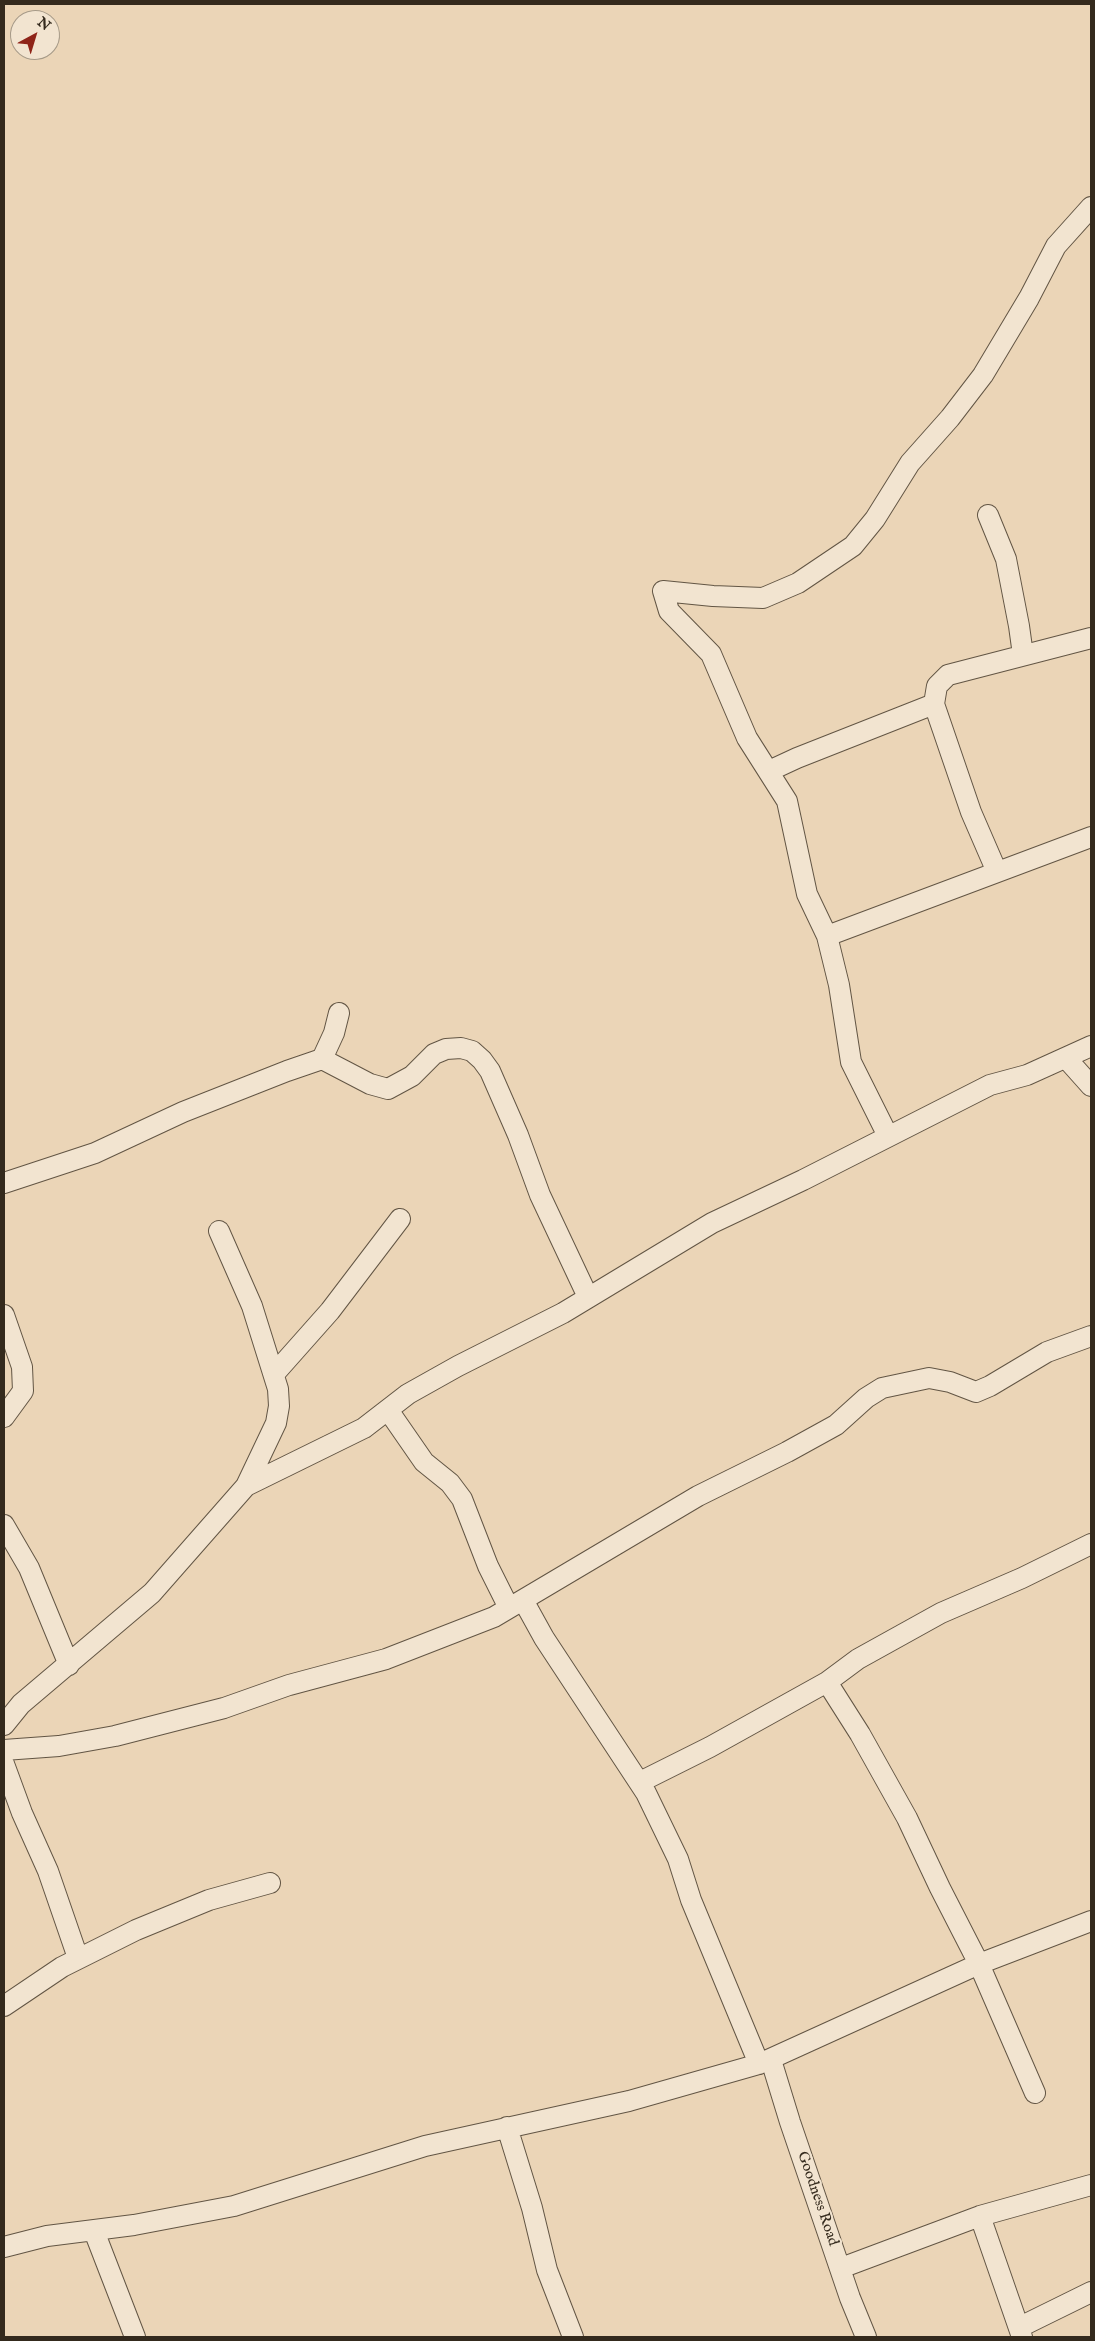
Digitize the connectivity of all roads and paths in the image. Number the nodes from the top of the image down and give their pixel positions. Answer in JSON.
{"nodes":[{"id":1,"x":1091,"y":207,"type":"edge"},
{"id":2,"x":988,"y":515,"type":"dead end"},
{"id":3,"x":1091,"y":638,"type":"edge"},
{"id":4,"x":1023,"y":655,"type":"junction"},
{"id":5,"x":934,"y":704,"type":"junction"},
{"id":6,"x":769,"y":771,"type":"junction"},
{"id":7,"x":1091,"y":837,"type":"edge"},
{"id":8,"x":997,"y":872,"type":"junction"},
{"id":9,"x":827,"y":936,"type":"junction"},
{"id":10,"x":340,"y":1013,"type":"dead end"},
{"id":11,"x":1091,"y":1046,"type":"edge"},
{"id":12,"x":1066,"y":1058,"type":"junction"},
{"id":13,"x":322,"y":1059,"type":"junction"},
{"id":14,"x":1091,"y":1086,"type":"edge"},
{"id":15,"x":888,"y":1136,"type":"junction"},
{"id":16,"x":4,"y":1183,"type":"edge"},
{"id":17,"x":400,"y":1219,"type":"dead end"},
{"id":18,"x":219,"y":1231,"type":"dead end"},
{"id":19,"x":588,"y":1297,"type":"junction"},
{"id":20,"x":4,"y":1315,"type":"edge"},
{"id":21,"x":1091,"y":1336,"type":"edge"},
{"id":22,"x":275,"y":1372,"type":"junction"},
{"id":23,"x":10,"y":1403,"type":"edge"},
{"id":24,"x":388,"y":1410,"type":"junction"},
{"id":25,"x":4,"y":1417,"type":"edge"},
{"id":26,"x":246,"y":1486,"type":"junction"},
{"id":27,"x":4,"y":1525,"type":"edge"},
{"id":28,"x":1091,"y":1544,"type":"edge"},
{"id":29,"x":516,"y":1604,"type":"junction"},
{"id":30,"x":69,"y":1665,"type":"junction"},
{"id":31,"x":827,"y":1682,"type":"junction"},
{"id":32,"x":4,"y":1725,"type":"edge"},
{"id":33,"x":4,"y":1750,"type":"edge"},
{"id":34,"x":4,"y":1764,"type":"edge"},
{"id":35,"x":640,"y":1782,"type":"junction"},
{"id":36,"x":270,"y":1883,"type":"dead end"},
{"id":37,"x":1091,"y":1921,"type":"edge"},
{"id":38,"x":78,"y":1958,"type":"junction"},
{"id":39,"x":979,"y":1964,"type":"junction"},
{"id":40,"x":4,"y":2006,"type":"edge"},
{"id":41,"x":765,"y":2062,"type":"junction"},
{"id":42,"x":1035,"y":2093,"type":"dead end"},
{"id":43,"x":507,"y":2127,"type":"junction"},
{"id":44,"x":1091,"y":2185,"type":"edge"},
{"id":45,"x":980,"y":2216,"type":"junction"},
{"id":46,"x":94,"y":2231,"type":"junction"},
{"id":47,"x":4,"y":2247,"type":"edge"},
{"id":48,"x":841,"y":2268,"type":"junction"},
{"id":49,"x":1091,"y":2292,"type":"edge"},
{"id":50,"x":1021,"y":2332,"type":"edge"},
{"id":51,"x":135,"y":2337,"type":"edge"},
{"id":52,"x":573,"y":2337,"type":"edge"},
{"id":53,"x":866,"y":2337,"type":"edge"}],
"edges":[{"from":1,"to":6,"type":"street"},
{"from":2,"to":4,"type":"street"},
{"from":3,"to":4,"type":"street"},
{"from":4,"to":5,"type":"street"},
{"from":5,"to":6,"type":"street"},
{"from":5,"to":8,"type":"street"},
{"from":6,"to":9,"type":"street"},
{"from":7,"to":8,"type":"street"},
{"from":8,"to":9,"type":"street"},
{"from":9,"to":15,"type":"street"},
{"from":10,"to":13,"type":"street"},
{"from":11,"to":12,"type":"street"},
{"from":12,"to":14,"type":"street"},
{"from":12,"to":15,"type":"street"},
{"from":13,"to":16,"type":"street"},
{"from":13,"to":19,"type":"street"},
{"from":15,"to":19,"type":"street"},
{"from":17,"to":22,"type":"street"},
{"from":18,"to":22,"type":"street"},
{"from":19,"to":24,"type":"street"},
{"from":20,"to":23,"type":"street"},
{"from":21,"to":29,"type":"street"},
{"from":22,"to":26,"type":"street"},
{"from":23,"to":25,"type":"street"},
{"from":24,"to":26,"type":"street"},
{"from":24,"to":29,"type":"street","name":"Goodness Road"},
{"from":26,"to":30,"type":"street"},
{"from":27,"to":30,"type":"street"},
{"from":28,"to":31,"type":"street"},
{"from":29,"to":33,"type":"street"},
{"from":29,"to":35,"type":"street","name":"Goodness Road"},
{"from":30,"to":32,"type":"street"},
{"from":31,"to":35,"type":"street"},
{"from":31,"to":39,"type":"street"},
{"from":34,"to":38,"type":"street"},
{"from":35,"to":41,"type":"street","name":"Goodness Road"},
{"from":36,"to":38,"type":"street"},
{"from":37,"to":39,"type":"street"},
{"from":38,"to":40,"type":"street"},
{"from":39,"to":41,"type":"street"},
{"from":39,"to":42,"type":"street"},
{"from":41,"to":43,"type":"street"},
{"from":41,"to":48,"type":"street","name":"Goodness Road"},
{"from":43,"to":46,"type":"street"},
{"from":43,"to":52,"type":"street"},
{"from":44,"to":45,"type":"street"},
{"from":45,"to":48,"type":"street"},
{"from":45,"to":50,"type":"street"},
{"from":46,"to":47,"type":"street"},
{"from":46,"to":51,"type":"street"},
{"from":48,"to":53,"type":"street","name":"Goodness Road"},
{"from":49,"to":50,"type":"street"}]}
